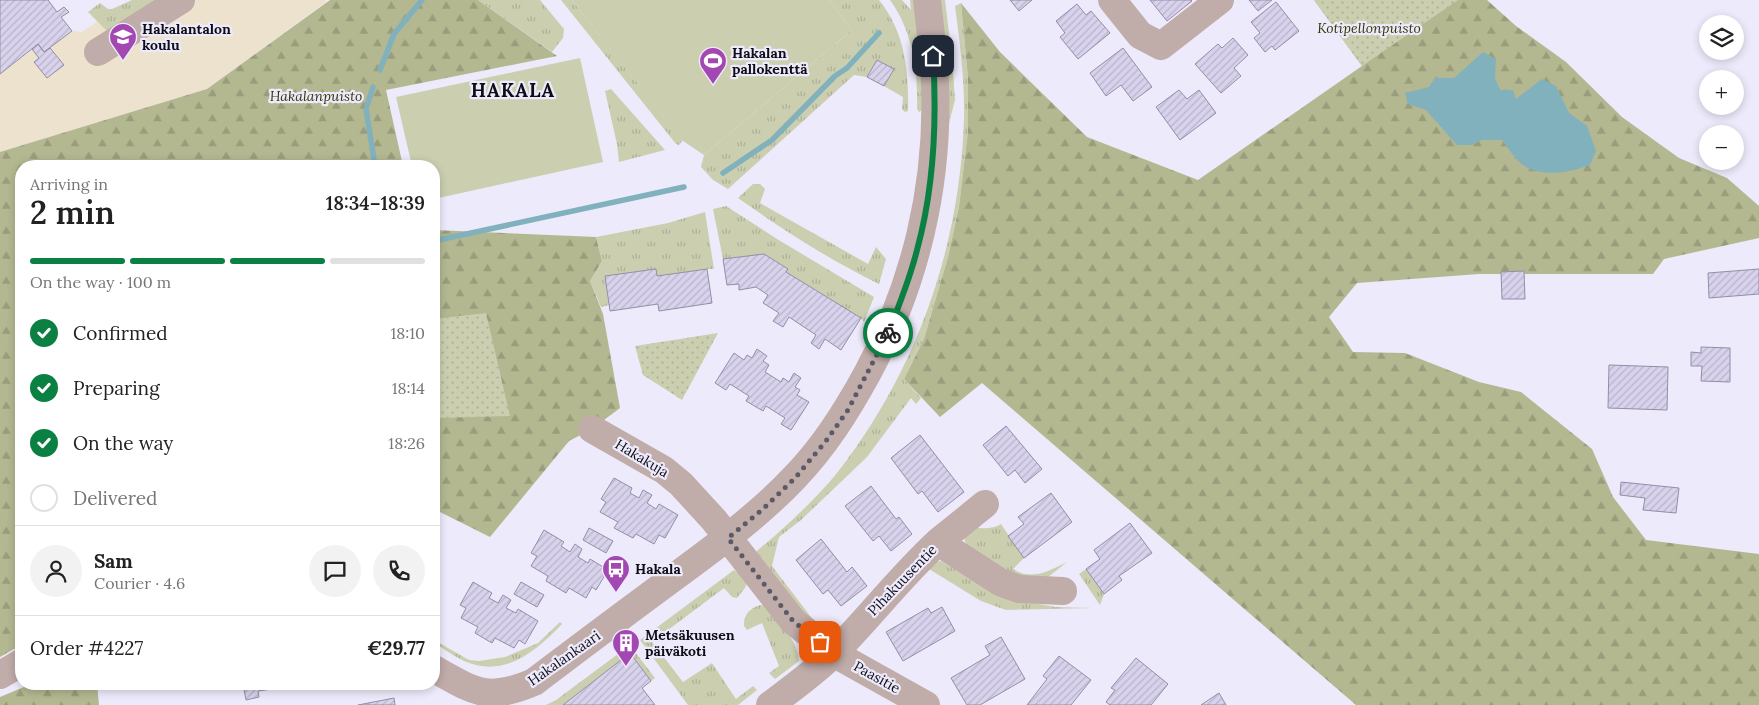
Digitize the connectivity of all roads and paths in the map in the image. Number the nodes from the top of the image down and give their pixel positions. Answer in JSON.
{"nodes":[{"id":1,"x":181,"y":0,"type":"edge"},
{"id":2,"x":927,"y":0,"type":"edge"},
{"id":3,"x":1112,"y":0,"type":"edge"},
{"id":4,"x":1220,"y":0,"type":"edge"},
{"id":5,"x":98,"y":52,"type":"dead end"},
{"id":6,"x":592,"y":429,"type":"dead end"},
{"id":7,"x":986,"y":504,"type":"dead end"},
{"id":8,"x":728,"y":538,"type":"junction"},
{"id":9,"x":938,"y":542,"type":"junction"},
{"id":10,"x":1063,"y":591,"type":"dead end"},
{"id":11,"x":833,"y":653,"type":"junction"},
{"id":12,"x":15,"y":666,"type":"edge"},
{"id":13,"x":440,"y":672,"type":"edge"},
{"id":14,"x":0,"y":675,"type":"edge"},
{"id":15,"x":496,"y":699,"type":"edge"},
{"id":16,"x":770,"y":705,"type":"edge"},
{"id":17,"x":926,"y":705,"type":"edge"}],
"edges":[{"from":1,"to":5,"type":"street"},
{"from":2,"to":8,"type":"street","name":"Hakalankaari"},
{"from":3,"to":4,"type":"street"},
{"from":6,"to":8,"type":"street","name":"Hakakuja"},
{"from":7,"to":9,"type":"street"},
{"from":8,"to":11,"type":"street","name":"Paasitie"},
{"from":8,"to":15,"type":"street","name":"Hakalankaari"},
{"from":9,"to":10,"type":"street","name":"Pihakuusentie"},
{"from":9,"to":11,"type":"street","name":"Pihakuusentie"},
{"from":11,"to":16,"type":"street","name":"Pihakuusentie"},
{"from":11,"to":17,"type":"street","name":"Paasitie"},
{"from":12,"to":14,"type":"street"},
{"from":13,"to":15,"type":"street","name":"Hakalankaari"}]}
